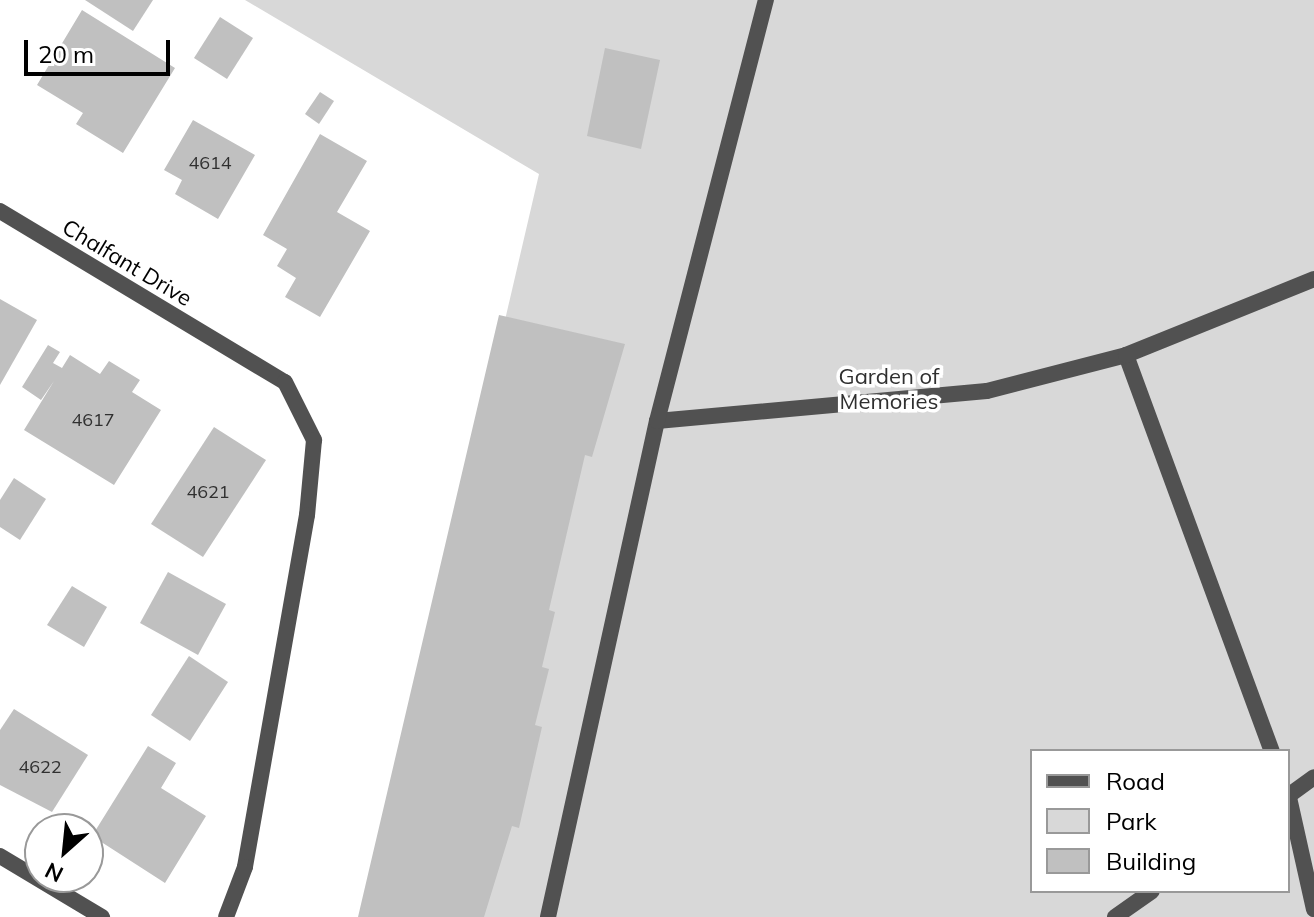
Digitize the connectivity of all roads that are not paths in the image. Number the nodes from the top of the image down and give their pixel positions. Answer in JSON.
{"nodes":[{"id":1,"x":766,"y":0,"type":"edge"},
{"id":2,"x":0,"y":211,"type":"edge"},
{"id":3,"x":1314,"y":279,"type":"edge"},
{"id":4,"x":1126,"y":355,"type":"junction"},
{"id":5,"x":657,"y":421,"type":"junction"},
{"id":6,"x":1271,"y":749,"type":"edge"},
{"id":7,"x":1314,"y":777,"type":"edge"},
{"id":8,"x":1290,"y":794,"type":"edge"},
{"id":9,"x":1290,"y":804,"type":"edge"},
{"id":10,"x":0,"y":856,"type":"edge"},
{"id":11,"x":1149,"y":893,"type":"edge"},
{"id":12,"x":1314,"y":909,"type":"edge"},
{"id":13,"x":102,"y":917,"type":"edge"},
{"id":14,"x":226,"y":917,"type":"edge"},
{"id":15,"x":548,"y":917,"type":"edge"},
{"id":16,"x":1115,"y":917,"type":"edge"}],
"edges":[{"from":1,"to":5,"type":"street"},
{"from":2,"to":14,"type":"street","name":"Chalfant Drive"},
{"from":3,"to":4,"type":"street"},
{"from":4,"to":5,"type":"street"},
{"from":4,"to":6,"type":"street"},
{"from":5,"to":15,"type":"street"},
{"from":7,"to":8,"type":"street"},
{"from":9,"to":12,"type":"street"},
{"from":10,"to":13,"type":"street"},
{"from":11,"to":16,"type":"street"}]}
